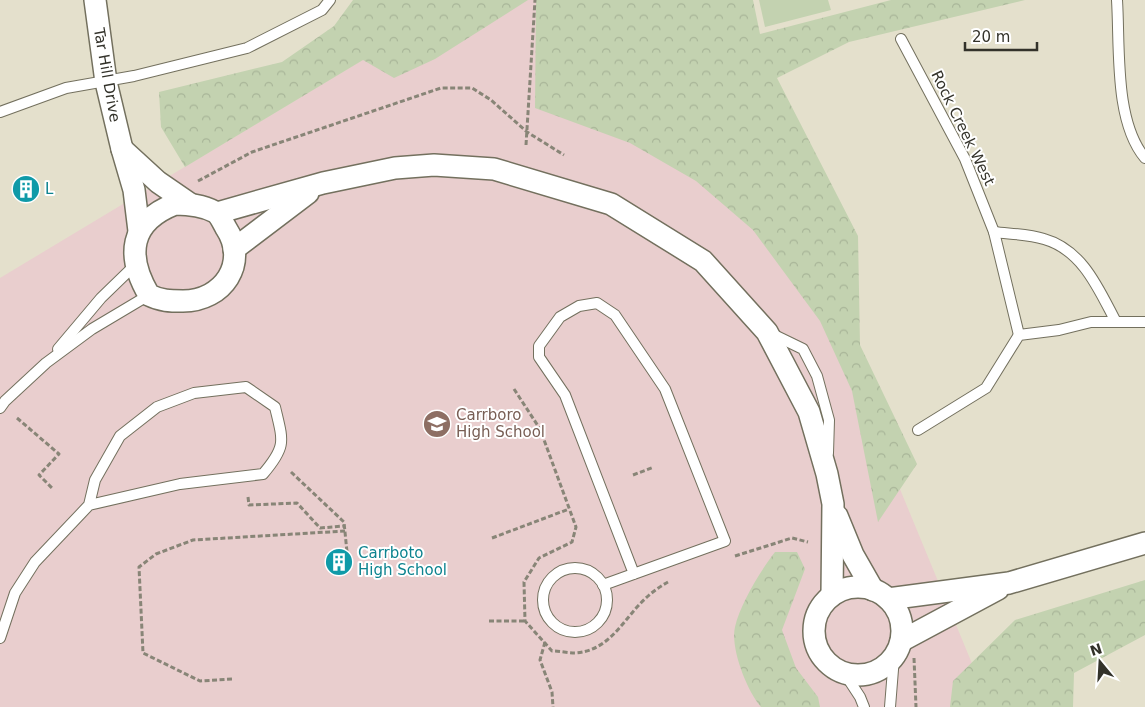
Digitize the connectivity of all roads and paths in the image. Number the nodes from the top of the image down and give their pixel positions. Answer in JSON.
{"nodes":[{"id":1,"x":95,"y":0,"type":"edge"},
{"id":2,"x":330,"y":0,"type":"edge"},
{"id":3,"x":535,"y":0,"type":"edge"},
{"id":4,"x":1116,"y":0,"type":"edge"},
{"id":5,"x":901,"y":39,"type":"dead end"},
{"id":6,"x":106,"y":82,"type":"junction"},
{"id":7,"x":0,"y":112,"type":"edge"},
{"id":8,"x":526,"y":132,"type":"junction"},
{"id":9,"x":526,"y":144,"type":"dead end"},
{"id":10,"x":122,"y":149,"type":"junction"},
{"id":11,"x":564,"y":155,"type":"dead end"},
{"id":12,"x":1145,"y":158,"type":"edge"},
{"id":13,"x":195,"y":183,"type":"dead end"},
{"id":14,"x":323,"y":183,"type":"junction"},
{"id":15,"x":190,"y":204,"type":"junction"},
{"id":16,"x":217,"y":213,"type":"junction"},
{"id":17,"x":139,"y":231,"type":"junction"},
{"id":18,"x":994,"y":232,"type":"junction"},
{"id":19,"x":234,"y":248,"type":"junction"},
{"id":20,"x":135,"y":265,"type":"junction"},
{"id":21,"x":150,"y":295,"type":"junction"},
{"id":22,"x":1116,"y":322,"type":"junction"},
{"id":23,"x":1145,"y":322,"type":"edge"},
{"id":24,"x":1018,"y":335,"type":"junction"},
{"id":25,"x":46,"y":363,"type":"junction"},
{"id":26,"x":514,"y":389,"type":"dead end"},
{"id":27,"x":0,"y":408,"type":"edge"},
{"id":28,"x":17,"y":418,"type":"dead end"},
{"id":29,"x":918,"y":430,"type":"dead end"},
{"id":30,"x":654,"y":467,"type":"dead end"},
{"id":31,"x":291,"y":472,"type":"dead end"},
{"id":32,"x":633,"y":475,"type":"dead end"},
{"id":33,"x":53,"y":489,"type":"dead end"},
{"id":34,"x":248,"y":497,"type":"dead end"},
{"id":35,"x":833,"y":504,"type":"junction"},
{"id":36,"x":89,"y":505,"type":"junction"},
{"id":37,"x":569,"y":509,"type":"junction"},
{"id":38,"x":344,"y":526,"type":"junction"},
{"id":39,"x":345,"y":532,"type":"junction"},
{"id":40,"x":492,"y":538,"type":"dead end"},
{"id":41,"x":1145,"y":543,"type":"edge"},
{"id":42,"x":568,"y":544,"type":"dead end"},
{"id":43,"x":347,"y":552,"type":"dead end"},
{"id":44,"x":634,"y":574,"type":"junction"},
{"id":45,"x":1009,"y":583,"type":"junction"},
{"id":46,"x":603,"y":585,"type":"junction"},
{"id":47,"x":880,"y":594,"type":"junction"},
{"id":48,"x":832,"y":595,"type":"junction"},
{"id":49,"x":488,"y":621,"type":"dead end"},
{"id":50,"x":525,"y":621,"type":"dead end"},
{"id":51,"x":0,"y":638,"type":"edge"},
{"id":52,"x":545,"y":642,"type":"dead end"},
{"id":53,"x":903,"y":651,"type":"junction"},
{"id":54,"x":845,"y":674,"type":"junction"},
{"id":55,"x":232,"y":679,"type":"dead end"},
{"id":56,"x":553,"y":707,"type":"edge"},
{"id":57,"x":864,"y":707,"type":"edge"},
{"id":58,"x":890,"y":707,"type":"edge"},
{"id":59,"x":916,"y":707,"type":"edge"}],
"edges":[{"from":1,"to":6,"type":"street","name":"Tar Hill Drive"},
{"from":2,"to":6,"type":"lane"},
{"from":3,"to":8,"type":"path"},
{"from":4,"to":12,"type":"lane"},
{"from":5,"to":18,"type":"lane","name":"Rock Creek West"},
{"from":6,"to":7,"type":"lane"},
{"from":6,"to":10,"type":"street","name":"Tar Hill Drive"},
{"from":8,"to":9,"type":"path"},
{"from":8,"to":11,"type":"path"},
{"from":8,"to":13,"type":"path"},
{"from":10,"to":15,"type":"street"},
{"from":10,"to":17,"type":"street","name":"Tar Hill Drive"},
{"from":14,"to":16,"type":"street"},
{"from":14,"to":19,"type":"street"},
{"from":14,"to":35,"type":"street"},
{"from":15,"to":16,"type":"street"},
{"from":15,"to":17,"type":"street"},
{"from":16,"to":19,"type":"street"},
{"from":17,"to":20,"type":"street"},
{"from":18,"to":22,"type":"lane"},
{"from":18,"to":24,"type":"lane","name":"Rock Creek West"},
{"from":19,"to":21,"type":"street"},
{"from":20,"to":21,"type":"street"},
{"from":20,"to":25,"type":"lane"},
{"from":21,"to":25,"type":"lane"},
{"from":22,"to":23,"type":"lane"},
{"from":22,"to":24,"type":"lane"},
{"from":24,"to":29,"type":"lane"},
{"from":25,"to":27,"type":"lane"},
{"from":26,"to":37,"type":"path"},
{"from":28,"to":33,"type":"path"},
{"from":30,"to":32,"type":"path"},
{"from":31,"to":38,"type":"path"},
{"from":34,"to":38,"type":"path"},
{"from":35,"to":47,"type":"street"},
{"from":35,"to":48,"type":"street"},
{"from":36,"to":36,"type":"lane"},
{"from":36,"to":51,"type":"lane"},
{"from":37,"to":40,"type":"path"},
{"from":37,"to":42,"type":"path"},
{"from":38,"to":39,"type":"path"},
{"from":39,"to":43,"type":"path"},
{"from":39,"to":55,"type":"path"},
{"from":41,"to":45,"type":"street"},
{"from":44,"to":44,"type":"lane"},
{"from":44,"to":46,"type":"lane"},
{"from":45,"to":47,"type":"street"},
{"from":45,"to":53,"type":"street"},
{"from":46,"to":46,"type":"lane"},
{"from":47,"to":48,"type":"street"},
{"from":47,"to":53,"type":"street"},
{"from":48,"to":54,"type":"street"},
{"from":49,"to":50,"type":"path"},
{"from":52,"to":56,"type":"path"},
{"from":53,"to":54,"type":"street"},
{"from":53,"to":58,"type":"lane"},
{"from":53,"to":59,"type":"path"},
{"from":54,"to":57,"type":"lane"}]}
